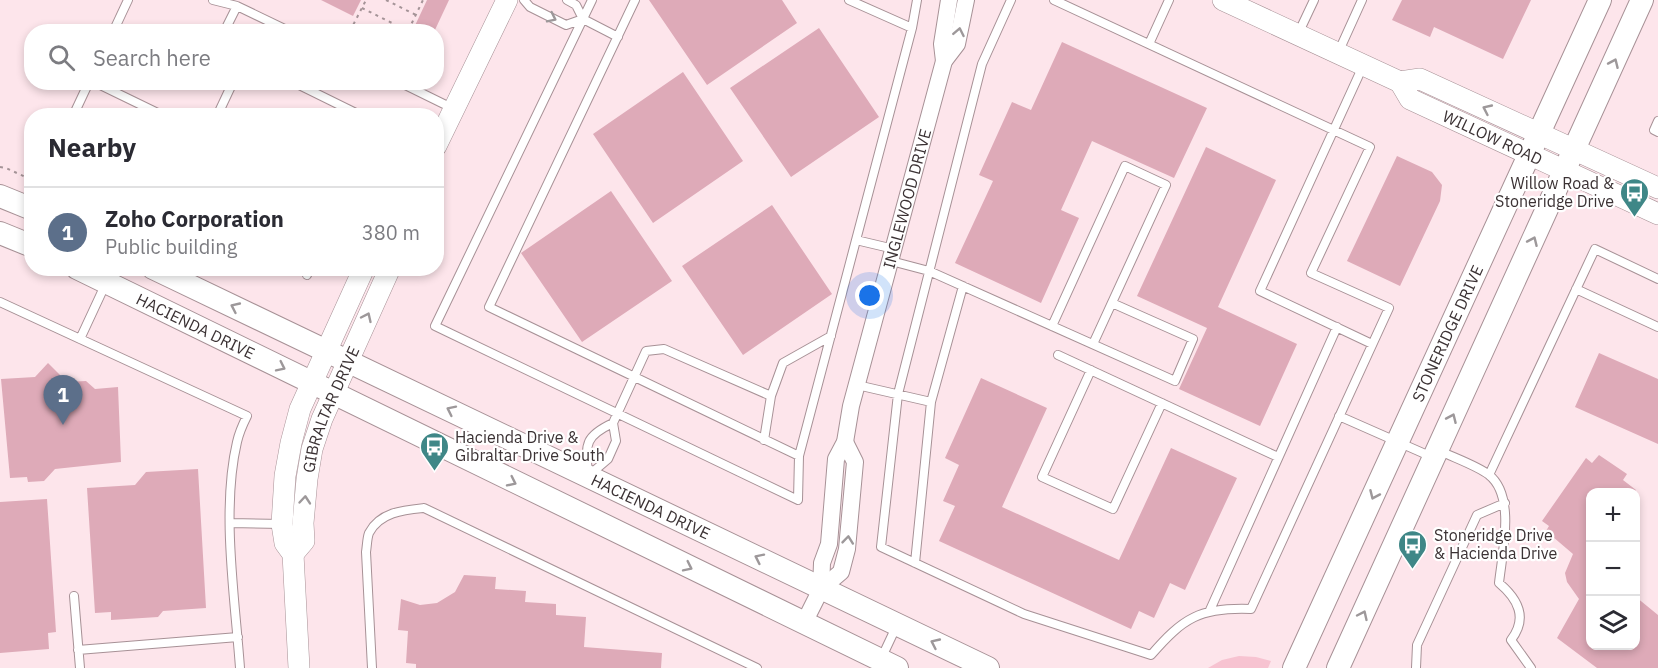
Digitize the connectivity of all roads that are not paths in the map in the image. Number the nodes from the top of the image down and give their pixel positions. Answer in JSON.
{"nodes":[{"id":1,"x":128,"y":0,"type":"edge"},
{"id":2,"x":213,"y":0,"type":"edge"},
{"id":3,"x":507,"y":0,"type":"edge"},
{"id":4,"x":524,"y":0,"type":"edge"},
{"id":5,"x":567,"y":0,"type":"edge"},
{"id":6,"x":592,"y":0,"type":"edge"},
{"id":7,"x":635,"y":0,"type":"edge"},
{"id":8,"x":849,"y":0,"type":"edge"},
{"id":9,"x":917,"y":0,"type":"edge"},
{"id":10,"x":949,"y":0,"type":"edge"},
{"id":11,"x":966,"y":0,"type":"edge"},
{"id":12,"x":1011,"y":0,"type":"edge"},
{"id":13,"x":1054,"y":0,"type":"edge"},
{"id":14,"x":1169,"y":0,"type":"edge"},
{"id":15,"x":1223,"y":0,"type":"edge"},
{"id":16,"x":1314,"y":0,"type":"edge"},
{"id":17,"x":1362,"y":0,"type":"edge"},
{"id":18,"x":1600,"y":0,"type":"edge"},
{"id":19,"x":1642,"y":0,"type":"edge"},
{"id":20,"x":237,"y":6,"type":"junction"},
{"id":21,"x":583,"y":19,"type":"junction"},
{"id":22,"x":117,"y":24,"type":"edge"},
{"id":23,"x":229,"y":24,"type":"edge"},
{"id":24,"x":274,"y":24,"type":"edge"},
{"id":25,"x":912,"y":28,"type":"junction"},
{"id":26,"x":1298,"y":35,"type":"junction"},
{"id":27,"x":618,"y":37,"type":"junction"},
{"id":28,"x":1149,"y":44,"type":"junction"},
{"id":29,"x":1338,"y":53,"type":"junction"},
{"id":30,"x":944,"y":61,"type":"junction"},
{"id":31,"x":1363,"y":65,"type":"junction"},
{"id":32,"x":1401,"y":82,"type":"junction"},
{"id":33,"x":84,"y":90,"type":"edge"},
{"id":34,"x":110,"y":90,"type":"edge"},
{"id":35,"x":229,"y":90,"type":"edge"},
{"id":36,"x":309,"y":90,"type":"edge"},
{"id":37,"x":415,"y":90,"type":"edge"},
{"id":38,"x":77,"y":108,"type":"edge"},
{"id":39,"x":148,"y":108,"type":"edge"},
{"id":40,"x":221,"y":108,"type":"edge"},
{"id":41,"x":346,"y":108,"type":"edge"},
{"id":42,"x":454,"y":109,"type":"junction"},
{"id":43,"x":1658,"y":121,"type":"edge"},
{"id":44,"x":444,"y":130,"type":"edge"},
{"id":45,"x":1334,"y":131,"type":"junction"},
{"id":46,"x":1658,"y":132,"type":"edge"},
{"id":47,"x":1540,"y":134,"type":"junction"},
{"id":48,"x":1575,"y":149,"type":"junction"},
{"id":49,"x":1530,"y":155,"type":"junction"},
{"id":50,"x":1565,"y":171,"type":"junction"},
{"id":51,"x":1658,"y":188,"type":"edge"},
{"id":52,"x":0,"y":196,"type":"edge"},
{"id":53,"x":24,"y":205,"type":"edge"},
{"id":54,"x":1658,"y":214,"type":"edge"},
{"id":55,"x":0,"y":232,"type":"edge"},
{"id":56,"x":856,"y":240,"type":"junction"},
{"id":57,"x":24,"y":242,"type":"edge"},
{"id":58,"x":893,"y":255,"type":"junction"},
{"id":59,"x":929,"y":271,"type":"junction"},
{"id":60,"x":110,"y":276,"type":"edge"},
{"id":61,"x":170,"y":276,"type":"edge"},
{"id":62,"x":360,"y":276,"type":"edge"},
{"id":63,"x":386,"y":276,"type":"edge"},
{"id":64,"x":1658,"y":279,"type":"edge"},
{"id":65,"x":963,"y":286,"type":"junction"},
{"id":66,"x":1576,"y":289,"type":"junction"},
{"id":67,"x":0,"y":302,"type":"edge"},
{"id":68,"x":1112,"y":303,"type":"junction"},
{"id":69,"x":1052,"y":326,"type":"junction"},
{"id":70,"x":1337,"y":327,"type":"junction"},
{"id":71,"x":1658,"y":327,"type":"edge"},
{"id":72,"x":831,"y":336,"type":"junction"},
{"id":73,"x":80,"y":339,"type":"junction"},
{"id":74,"x":1093,"y":344,"type":"junction"},
{"id":75,"x":1372,"y":344,"type":"junction"},
{"id":76,"x":326,"y":351,"type":"junction"},
{"id":77,"x":1058,"y":355,"type":"dead end"},
{"id":78,"x":347,"y":361,"type":"junction"},
{"id":79,"x":1091,"y":370,"type":"junction"},
{"id":80,"x":634,"y":377,"type":"junction"},
{"id":81,"x":312,"y":382,"type":"junction"},
{"id":82,"x":857,"y":385,"type":"junction"},
{"id":83,"x":333,"y":393,"type":"junction"},
{"id":84,"x":898,"y":394,"type":"junction"},
{"id":85,"x":771,"y":396,"type":"junction"},
{"id":86,"x":932,"y":402,"type":"junction"},
{"id":87,"x":1162,"y":403,"type":"junction"},
{"id":88,"x":617,"y":413,"type":"junction"},
{"id":89,"x":1339,"y":416,"type":"junction"},
{"id":90,"x":613,"y":423,"type":"junction"},
{"id":91,"x":764,"y":440,"type":"junction"},
{"id":92,"x":1398,"y":442,"type":"junction"},
{"id":93,"x":1436,"y":454,"type":"junction"},
{"id":94,"x":799,"y":456,"type":"junction"},
{"id":95,"x":1278,"y":457,"type":"junction"},
{"id":96,"x":1490,"y":475,"type":"junction"},
{"id":97,"x":588,"y":476,"type":"junction"},
{"id":98,"x":1504,"y":503,"type":"junction"},
{"id":99,"x":230,"y":523,"type":"junction"},
{"id":100,"x":282,"y":524,"type":"junction"},
{"id":101,"x":293,"y":555,"type":"junction"},
{"id":102,"x":915,"y":563,"type":"junction"},
{"id":103,"x":821,"y":589,"type":"junction"},
{"id":104,"x":74,"y":596,"type":"dead end"},
{"id":105,"x":1210,"y":610,"type":"junction"},
{"id":106,"x":804,"y":623,"type":"junction"},
{"id":107,"x":897,"y":625,"type":"junction"},
{"id":108,"x":238,"y":637,"type":"junction"},
{"id":109,"x":78,"y":650,"type":"junction"},
{"id":110,"x":885,"y":665,"type":"edge"},
{"id":111,"x":80,"y":668,"type":"edge"},
{"id":112,"x":240,"y":668,"type":"edge"},
{"id":113,"x":299,"y":668,"type":"edge"},
{"id":114,"x":365,"y":668,"type":"edge"},
{"id":115,"x":372,"y":668,"type":"edge"},
{"id":116,"x":757,"y":668,"type":"edge"},
{"id":117,"x":988,"y":668,"type":"edge"},
{"id":118,"x":1294,"y":668,"type":"edge"},
{"id":119,"x":1338,"y":668,"type":"edge"},
{"id":120,"x":1416,"y":668,"type":"edge"},
{"id":121,"x":1532,"y":668,"type":"edge"}],
"edges":[{"from":1,"to":22,"type":"lane"},
{"from":2,"to":20,"type":"lane"},
{"from":3,"to":42,"type":"street"},
{"from":4,"to":21,"type":"lane","one_way":true},
{"from":5,"to":21,"type":"lane"},
{"from":6,"to":21,"type":"lane"},
{"from":7,"to":27,"type":"lane"},
{"from":8,"to":25,"type":"lane"},
{"from":9,"to":25,"type":"lane"},
{"from":10,"to":30,"type":"street","name":"INGLEWOOD DRIVE"},
{"from":30,"to":11,"type":"street","name":"INGLEWOOD DRIVE","one_way":true},
{"from":12,"to":59,"type":"lane"},
{"from":13,"to":28,"type":"lane"},
{"from":14,"to":28,"type":"lane"},
{"from":15,"to":26,"type":"street","name":"WILLOW ROAD"},
{"from":16,"to":26,"type":"lane"},
{"from":17,"to":29,"type":"lane"},
{"from":18,"to":47,"type":"main road","name":"STONERIDGE DRIVE"},
{"from":48,"to":19,"type":"main road","one_way":true},
{"from":20,"to":23,"type":"lane"},
{"from":20,"to":24,"type":"lane"},
{"from":21,"to":27,"type":"lane"},
{"from":21,"to":88,"type":"lane"},
{"from":25,"to":56,"type":"lane"},
{"from":26,"to":29,"type":"street","name":"WILLOW ROAD"},
{"from":27,"to":80,"type":"lane"},
{"from":28,"to":45,"type":"lane"},
{"from":29,"to":31,"type":"street","name":"WILLOW ROAD"},
{"from":30,"to":58,"type":"street","name":"INGLEWOOD DRIVE"},
{"from":31,"to":32,"type":"street","name":"WILLOW ROAD"},
{"from":31,"to":45,"type":"lane"},
{"from":47,"to":32,"type":"street","name":"WILLOW ROAD","one_way":true},
{"from":32,"to":49,"type":"street","name":"WILLOW ROAD"},
{"from":33,"to":38,"type":"lane"},
{"from":34,"to":39,"type":"lane"},
{"from":35,"to":40,"type":"lane"},
{"from":36,"to":41,"type":"lane"},
{"from":37,"to":42,"type":"lane"},
{"from":42,"to":44,"type":"street"},
{"from":43,"to":46,"type":"lane"},
{"from":45,"to":70,"type":"lane"},
{"from":45,"to":75,"type":"lane"},
{"from":47,"to":48,"type":"street","name":"WILLOW ROAD"},
{"from":47,"to":49,"type":"main road","name":"STONERIDGE DRIVE"},
{"from":48,"to":50,"type":"main road"},
{"from":48,"to":51,"type":"street","name":"WILLOW ROAD"},
{"from":49,"to":50,"type":"street","name":"WILLOW ROAD"},
{"from":49,"to":92,"type":"main road","name":"STONERIDGE DRIVE"},
{"from":50,"to":54,"type":"street","name":"WILLOW ROAD"},
{"from":93,"to":50,"type":"main road","one_way":true},
{"from":52,"to":53,"type":"main road"},
{"from":55,"to":57,"type":"main road"},
{"from":56,"to":58,"type":"lane"},
{"from":56,"to":72,"type":"lane"},
{"from":58,"to":59,"type":"lane"},
{"from":58,"to":82,"type":"street","name":"INGLEWOOD DRIVE"},
{"from":59,"to":65,"type":"lane"},
{"from":59,"to":84,"type":"lane"},
{"from":60,"to":73,"type":"lane"},
{"from":60,"to":81,"type":"main road","name":"HACIENDA DRIVE","one_way":true},
{"from":76,"to":61,"type":"main road","name":"HACIENDA DRIVE","one_way":true},
{"from":62,"to":76,"type":"street","name":"GIBRALTAR DRIVE"},
{"from":78,"to":63,"type":"street","name":"GIBRALTAR DRIVE","one_way":true},
{"from":64,"to":66,"type":"lane"},
{"from":65,"to":69,"type":"lane"},
{"from":65,"to":86,"type":"lane"},
{"from":66,"to":71,"type":"lane"},
{"from":66,"to":96,"type":"lane"},
{"from":67,"to":73,"type":"lane"},
{"from":68,"to":69,"type":"lane"},
{"from":68,"to":74,"type":"lane"},
{"from":68,"to":74,"type":"lane"},
{"from":69,"to":74,"type":"lane"},
{"from":70,"to":75,"type":"lane"},
{"from":70,"to":95,"type":"lane"},
{"from":72,"to":85,"type":"lane"},
{"from":72,"to":94,"type":"lane"},
{"from":73,"to":99,"type":"lane"},
{"from":75,"to":89,"type":"lane"},
{"from":76,"to":78,"type":"main road","name":"HACIENDA DRIVE"},
{"from":76,"to":81,"type":"street","name":"GIBRALTAR DRIVE"},
{"from":77,"to":79,"type":"lane"},
{"from":78,"to":83,"type":"street","name":"GIBRALTAR DRIVE"},
{"from":97,"to":78,"type":"main road","name":"HACIENDA DRIVE","one_way":true},
{"from":79,"to":87,"type":"lane"},
{"from":79,"to":87,"type":"lane"},
{"from":80,"to":85,"type":"lane"},
{"from":80,"to":88,"type":"lane"},
{"from":80,"to":91,"type":"lane"},
{"from":81,"to":83,"type":"main road","name":"HACIENDA DRIVE"},
{"from":81,"to":100,"type":"street","name":"GIBRALTAR DRIVE"},
{"from":82,"to":84,"type":"lane"},
{"from":82,"to":103,"type":"street","name":"INGLEWOOD DRIVE"},
{"from":101,"to":83,"type":"street","name":"GIBRALTAR DRIVE","one_way":true},
{"from":83,"to":106,"type":"main road","name":"HACIENDA DRIVE","one_way":true},
{"from":84,"to":86,"type":"lane"},
{"from":84,"to":102,"type":"lane"},
{"from":85,"to":91,"type":"lane"},
{"from":86,"to":102,"type":"lane"},
{"from":87,"to":95,"type":"lane"},
{"from":88,"to":90,"type":"lane"},
{"from":88,"to":94,"type":"lane"},
{"from":89,"to":92,"type":"lane"},
{"from":89,"to":105,"type":"lane"},
{"from":90,"to":97,"type":"lane"},
{"from":90,"to":97,"type":"lane"},
{"from":91,"to":94,"type":"lane"},
{"from":92,"to":93,"type":"lane"},
{"from":92,"to":118,"type":"main road","name":"STONERIDGE DRIVE","one_way":true},
{"from":93,"to":96,"type":"lane"},
{"from":119,"to":93,"type":"main road","one_way":true},
{"from":95,"to":105,"type":"lane"},
{"from":96,"to":98,"type":"lane"},
{"from":103,"to":97,"type":"main road","name":"HACIENDA DRIVE","one_way":true},
{"from":98,"to":120,"type":"lane"},
{"from":98,"to":121,"type":"lane"},
{"from":99,"to":100,"type":"lane"},
{"from":99,"to":108,"type":"lane"},
{"from":100,"to":101,"type":"street","name":"GIBRALTAR DRIVE"},
{"from":101,"to":113,"type":"street","name":"GIBRALTAR DRIVE"},
{"from":102,"to":105,"type":"lane"},
{"from":103,"to":106,"type":"street","name":"INGLEWOOD DRIVE"},
{"from":103,"to":107,"type":"main road","name":"HACIENDA DRIVE"},
{"from":104,"to":109,"type":"lane"},
{"from":106,"to":110,"type":"main road","name":"HACIENDA DRIVE"},
{"from":107,"to":110,"type":"lane"},
{"from":117,"to":107,"type":"main road","name":"HACIENDA DRIVE","one_way":true},
{"from":108,"to":109,"type":"lane"},
{"from":108,"to":112,"type":"lane"},
{"from":109,"to":111,"type":"lane"},
{"from":114,"to":115,"type":"lane"},
{"from":115,"to":116,"type":"lane"}]}
